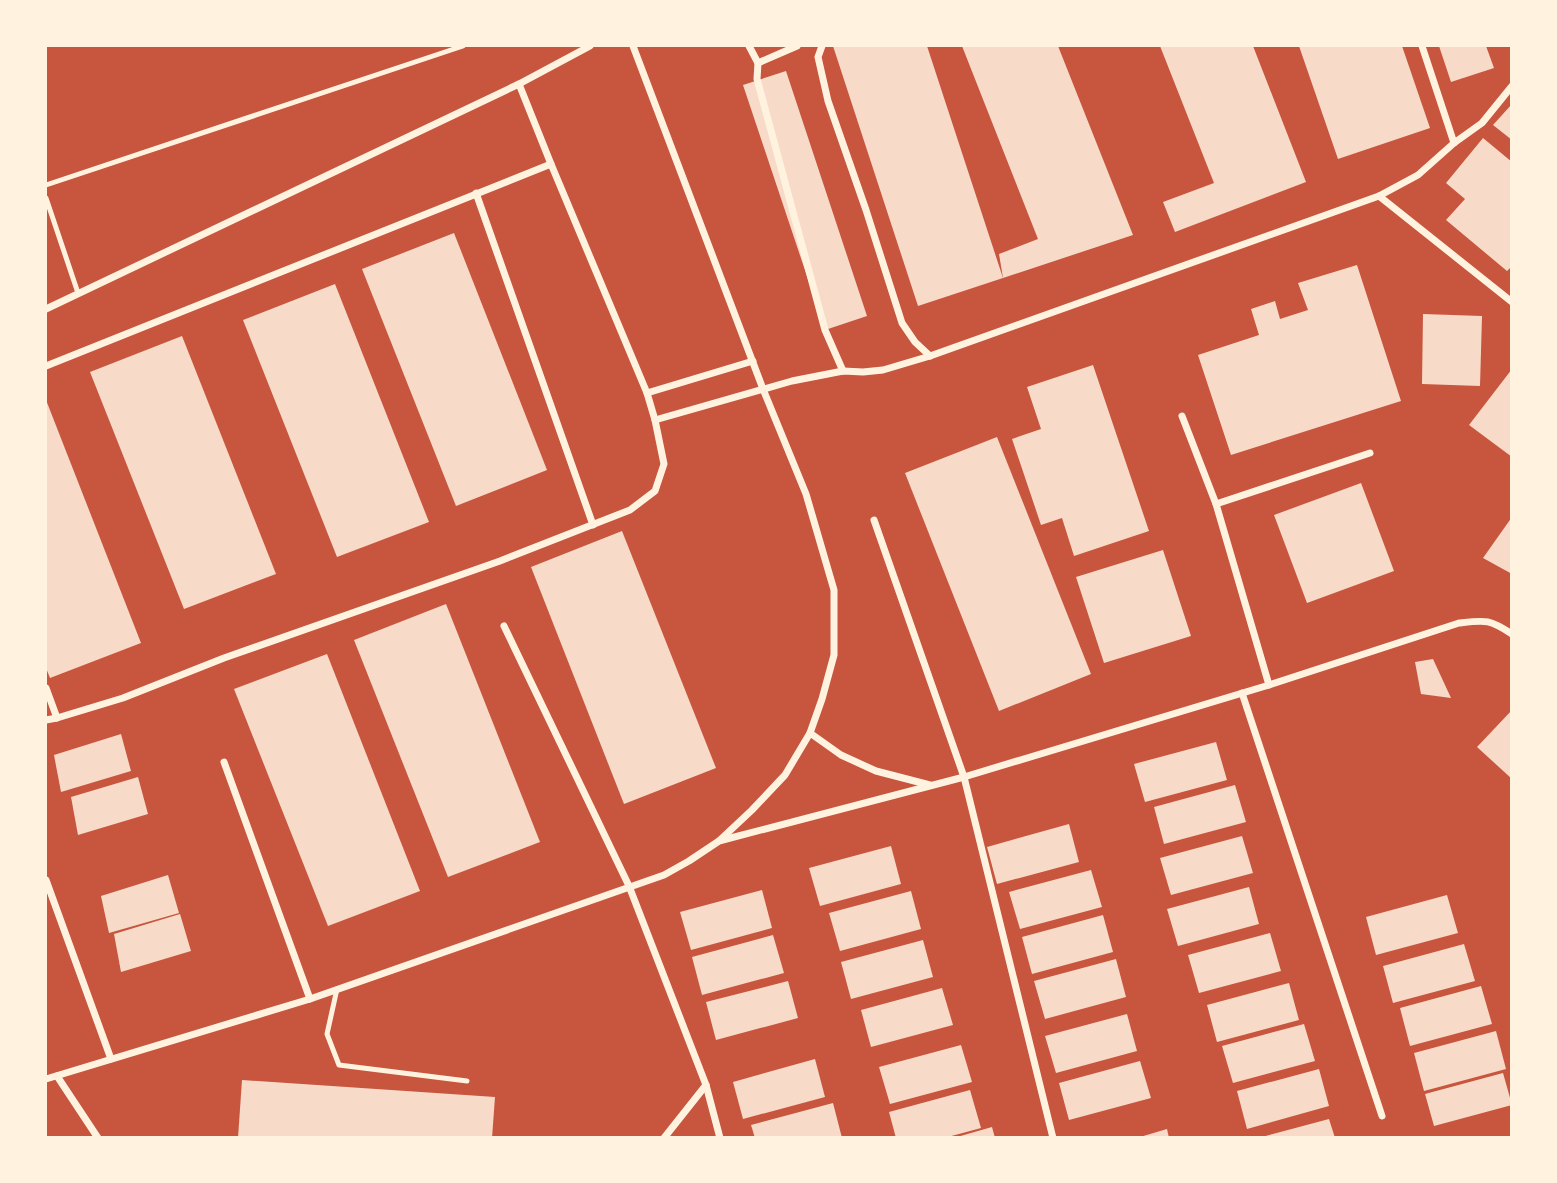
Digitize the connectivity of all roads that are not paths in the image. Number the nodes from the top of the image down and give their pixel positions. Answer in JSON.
{"nodes":[{"id":1,"x":463,"y":46,"type":"edge"},
{"id":2,"x":590,"y":46,"type":"edge"},
{"id":3,"x":633,"y":46,"type":"edge"},
{"id":4,"x":749,"y":46,"type":"edge"},
{"id":5,"x":797,"y":46,"type":"edge"},
{"id":6,"x":821,"y":46,"type":"edge"},
{"id":7,"x":1422,"y":46,"type":"edge"},
{"id":8,"x":758,"y":63,"type":"junction"},
{"id":9,"x":519,"y":84,"type":"junction"},
{"id":10,"x":1511,"y":86,"type":"edge"},
{"id":11,"x":1454,"y":143,"type":"junction"},
{"id":12,"x":551,"y":164,"type":"junction"},
{"id":13,"x":46,"y":185,"type":"edge"},
{"id":14,"x":476,"y":192,"type":"junction"},
{"id":15,"x":1379,"y":196,"type":"junction"},
{"id":16,"x":46,"y":198,"type":"edge"},
{"id":17,"x":78,"y":293,"type":"junction"},
{"id":18,"x":1511,"y":302,"type":"edge"},
{"id":19,"x":46,"y":309,"type":"edge"},
{"id":20,"x":930,"y":356,"type":"junction"},
{"id":21,"x":753,"y":361,"type":"junction"},
{"id":22,"x":46,"y":366,"type":"edge"},
{"id":23,"x":843,"y":371,"type":"junction"},
{"id":24,"x":763,"y":389,"type":"junction"},
{"id":25,"x":647,"y":393,"type":"junction"},
{"id":26,"x":1182,"y":416,"type":"dead end"},
{"id":27,"x":656,"y":420,"type":"junction"},
{"id":28,"x":1370,"y":453,"type":"dead end"},
{"id":29,"x":1216,"y":504,"type":"junction"},
{"id":30,"x":874,"y":520,"type":"dead end"},
{"id":31,"x":593,"y":525,"type":"junction"},
{"id":32,"x":504,"y":626,"type":"dead end"},
{"id":33,"x":1511,"y":634,"type":"edge"},
{"id":34,"x":1269,"y":685,"type":"junction"},
{"id":35,"x":46,"y":688,"type":"edge"},
{"id":36,"x":1242,"y":694,"type":"junction"},
{"id":37,"x":57,"y":718,"type":"junction"},
{"id":38,"x":46,"y":720,"type":"edge"},
{"id":39,"x":810,"y":733,"type":"junction"},
{"id":40,"x":224,"y":762,"type":"dead end"},
{"id":41,"x":964,"y":777,"type":"junction"},
{"id":42,"x":932,"y":786,"type":"junction"},
{"id":43,"x":719,"y":841,"type":"junction"},
{"id":44,"x":46,"y":880,"type":"edge"},
{"id":45,"x":629,"y":886,"type":"junction"},
{"id":46,"x":337,"y":989,"type":"junction"},
{"id":47,"x":310,"y":999,"type":"junction"},
{"id":48,"x":111,"y":1059,"type":"junction"},
{"id":49,"x":57,"y":1076,"type":"junction"},
{"id":50,"x":46,"y":1079,"type":"edge"},
{"id":51,"x":467,"y":1081,"type":"dead end"},
{"id":52,"x":706,"y":1085,"type":"junction"},
{"id":53,"x":1382,"y":1115,"type":"dead end"},
{"id":54,"x":98,"y":1138,"type":"edge"},
{"id":55,"x":664,"y":1138,"type":"edge"},
{"id":56,"x":720,"y":1138,"type":"edge"},
{"id":57,"x":1053,"y":1138,"type":"edge"}],
"edges":[{"from":1,"to":13,"type":"lane"},
{"from":2,"to":9,"type":"street"},
{"from":3,"to":21,"type":"street"},
{"from":4,"to":8,"type":"street"},
{"from":5,"to":8,"type":"street"},
{"from":6,"to":20,"type":"street"},
{"from":7,"to":11,"type":"street"},
{"from":8,"to":23,"type":"street"},
{"from":9,"to":12,"type":"street"},
{"from":9,"to":17,"type":"street"},
{"from":10,"to":11,"type":"street"},
{"from":11,"to":15,"type":"street"},
{"from":12,"to":14,"type":"street"},
{"from":12,"to":25,"type":"street"},
{"from":14,"to":22,"type":"street"},
{"from":14,"to":31,"type":"street"},
{"from":15,"to":18,"type":"street"},
{"from":15,"to":20,"type":"street"},
{"from":16,"to":17,"type":"lane"},
{"from":17,"to":19,"type":"street"},
{"from":20,"to":23,"type":"street"},
{"from":21,"to":24,"type":"street"},
{"from":21,"to":25,"type":"street"},
{"from":23,"to":24,"type":"street"},
{"from":24,"to":27,"type":"street"},
{"from":24,"to":39,"type":"street"},
{"from":25,"to":27,"type":"street"},
{"from":26,"to":29,"type":"street"},
{"from":27,"to":31,"type":"street"},
{"from":28,"to":29,"type":"street"},
{"from":29,"to":34,"type":"street"},
{"from":30,"to":41,"type":"street"},
{"from":31,"to":37,"type":"street"},
{"from":32,"to":45,"type":"street"},
{"from":33,"to":34,"type":"street"},
{"from":34,"to":36,"type":"street"},
{"from":35,"to":37,"type":"street"},
{"from":36,"to":41,"type":"street"},
{"from":36,"to":53,"type":"street"},
{"from":37,"to":38,"type":"street"},
{"from":39,"to":42,"type":"street"},
{"from":39,"to":43,"type":"street"},
{"from":40,"to":47,"type":"street"},
{"from":41,"to":42,"type":"street"},
{"from":41,"to":57,"type":"street"},
{"from":42,"to":43,"type":"street"},
{"from":43,"to":45,"type":"street"},
{"from":44,"to":48,"type":"street"},
{"from":45,"to":46,"type":"street"},
{"from":45,"to":52,"type":"street"},
{"from":46,"to":47,"type":"street"},
{"from":46,"to":51,"type":"lane"},
{"from":47,"to":48,"type":"street"},
{"from":48,"to":49,"type":"street"},
{"from":49,"to":50,"type":"street"},
{"from":49,"to":54,"type":"street"},
{"from":52,"to":55,"type":"street"},
{"from":52,"to":56,"type":"street"}]}
